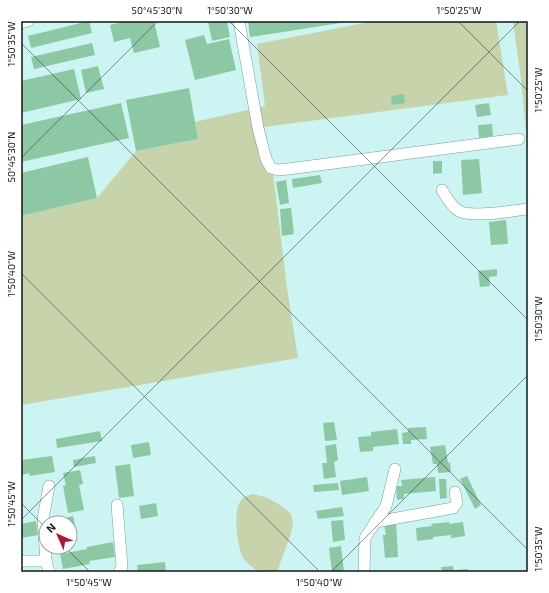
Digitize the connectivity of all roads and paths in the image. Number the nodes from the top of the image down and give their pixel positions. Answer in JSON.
{"nodes":[{"id":1,"x":28,"y":21,"type":"edge"},
{"id":2,"x":239,"y":21,"type":"edge"},
{"id":3,"x":21,"y":23,"type":"edge"},
{"id":4,"x":519,"y":139,"type":"dead end"},
{"id":5,"x":442,"y":190,"type":"dead end"},
{"id":6,"x":526,"y":209,"type":"dead end"},
{"id":7,"x":395,"y":469,"type":"dead end"},
{"id":8,"x":49,"y":486,"type":"dead end"},
{"id":9,"x":455,"y":492,"type":"dead end"},
{"id":10,"x":117,"y":505,"type":"dead end"},
{"id":11,"x":375,"y":522,"type":"junction"},
{"id":12,"x":46,"y":561,"type":"junction"},
{"id":13,"x":21,"y":562,"type":"edge"},
{"id":14,"x":49,"y":572,"type":"edge"},
{"id":15,"x":120,"y":572,"type":"edge"},
{"id":16,"x":364,"y":572,"type":"edge"}],
"edges":[{"from":1,"to":3,"type":"street"},
{"from":2,"to":4,"type":"street"},
{"from":5,"to":6,"type":"street"},
{"from":7,"to":11,"type":"street"},
{"from":8,"to":12,"type":"street"},
{"from":9,"to":11,"type":"street"},
{"from":10,"to":15,"type":"street"},
{"from":11,"to":16,"type":"street"},
{"from":12,"to":13,"type":"street"},
{"from":12,"to":14,"type":"street"}]}
